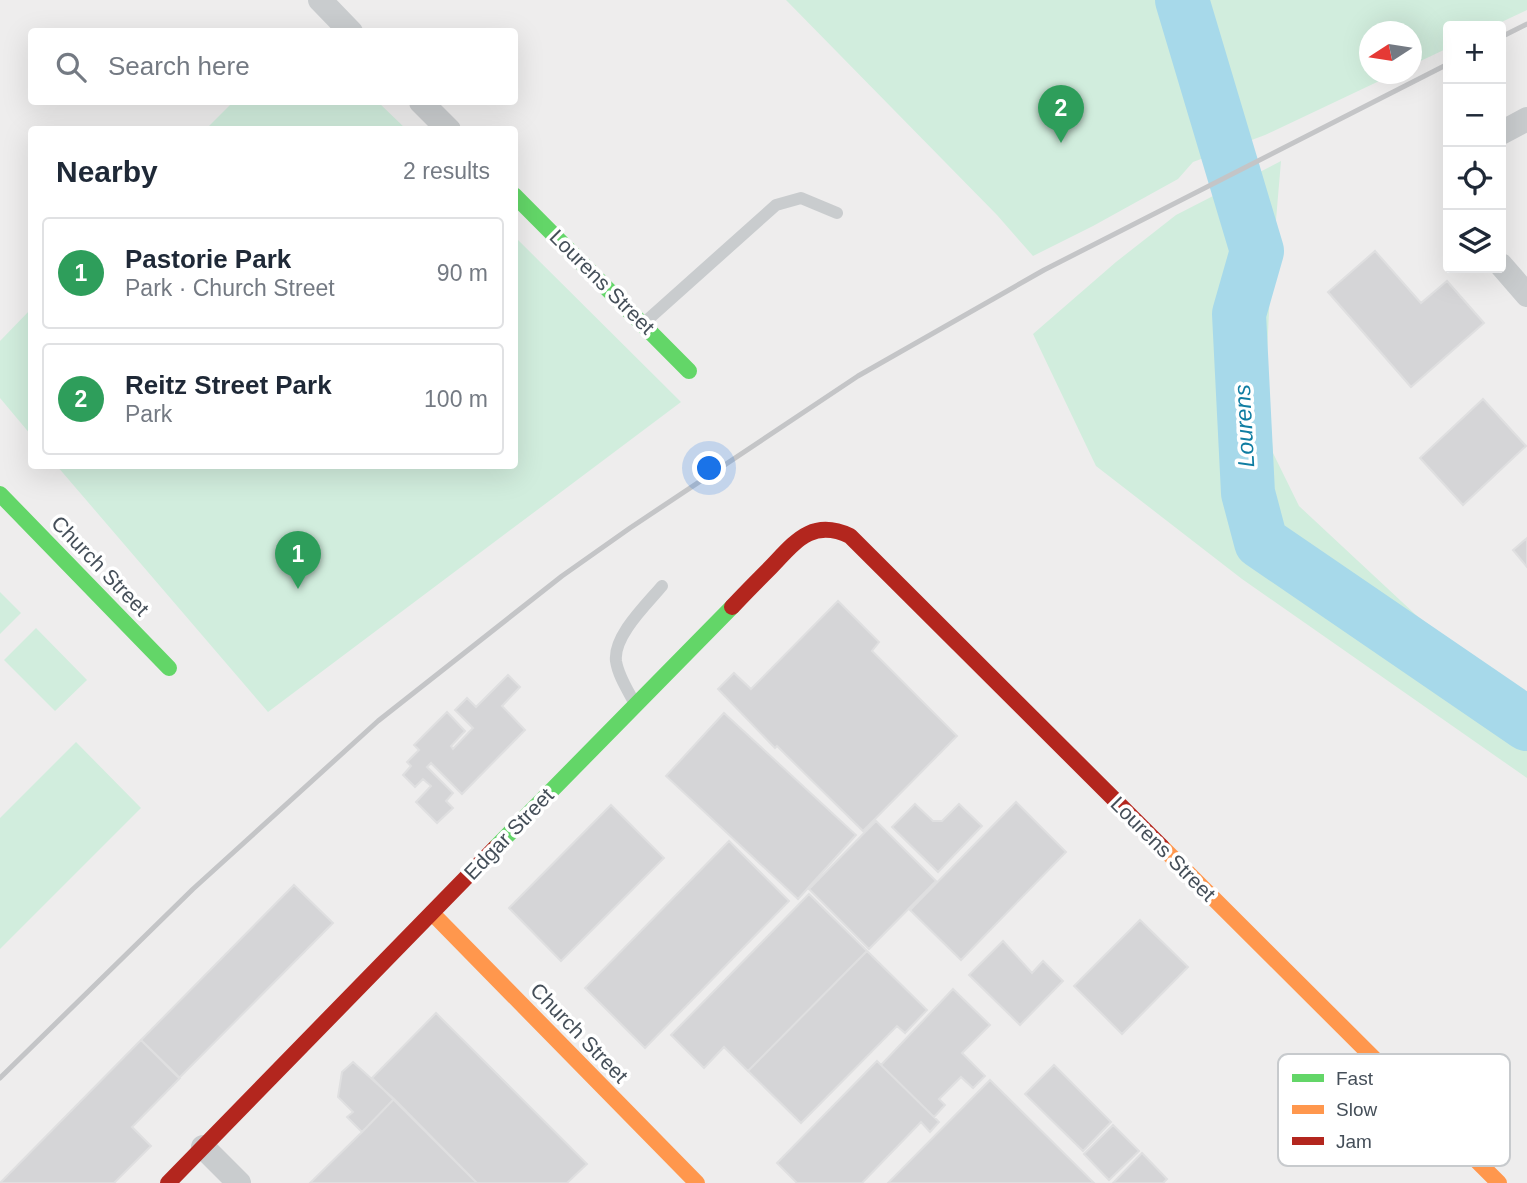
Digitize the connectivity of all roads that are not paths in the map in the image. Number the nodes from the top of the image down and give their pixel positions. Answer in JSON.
{"nodes":[{"id":1,"x":327,"y":3,"type":"edge"},
{"id":2,"x":348,"y":28,"type":"edge"},
{"id":3,"x":424,"y":105,"type":"edge"},
{"id":4,"x":1527,"y":119,"type":"edge"},
{"id":5,"x":445,"y":126,"type":"edge"},
{"id":6,"x":1506,"y":130,"type":"edge"},
{"id":7,"x":518,"y":199,"type":"edge"},
{"id":8,"x":837,"y":214,"type":"dead end"},
{"id":9,"x":1506,"y":271,"type":"edge"},
{"id":10,"x":1527,"y":295,"type":"edge"},
{"id":11,"x":643,"y":323,"type":"junction"},
{"id":12,"x":689,"y":370,"type":"dead end"},
{"id":13,"x":0,"y":494,"type":"edge"},
{"id":14,"x":821,"y":529,"type":"joint"},
{"id":15,"x":662,"y":586,"type":"dead end"},
{"id":16,"x":169,"y":668,"type":"dead end"},
{"id":17,"x":636,"y":705,"type":"junction"},
{"id":18,"x":432,"y":913,"type":"junction"},
{"id":19,"x":1370,"y":1054,"type":"edge"},
{"id":20,"x":203,"y":1147,"type":"junction"},
{"id":21,"x":1482,"y":1166,"type":"edge"},
{"id":22,"x":167,"y":1183,"type":"edge"},
{"id":23,"x":240,"y":1183,"type":"edge"},
{"id":24,"x":697,"y":1183,"type":"edge"},
{"id":25,"x":1499,"y":1183,"type":"edge"}],
"edges":[{"from":1,"to":2,"type":"street"},
{"from":3,"to":5,"type":"street"},
{"from":4,"to":6,"type":"street"},
{"from":7,"to":11,"type":"street","name":"Lourens Street"},
{"from":8,"to":11,"type":"lane"},
{"from":9,"to":10,"type":"street"},
{"from":11,"to":12,"type":"street","name":"Lourens Street"},
{"from":13,"to":16,"type":"street","name":"Church Street"},
{"from":14,"to":17,"type":"street","name":"Edgar Street"},
{"from":14,"to":19,"type":"street","name":"Lourens Street"},
{"from":15,"to":17,"type":"lane"},
{"from":17,"to":18,"type":"street","name":"Edgar Street"},
{"from":18,"to":20,"type":"street","name":"Edgar Street"},
{"from":18,"to":24,"type":"street","name":"Church Street"},
{"from":20,"to":22,"type":"street","name":"Edgar Street"},
{"from":20,"to":23,"type":"street"},
{"from":21,"to":25,"type":"street","name":"Lourens Street"}]}
